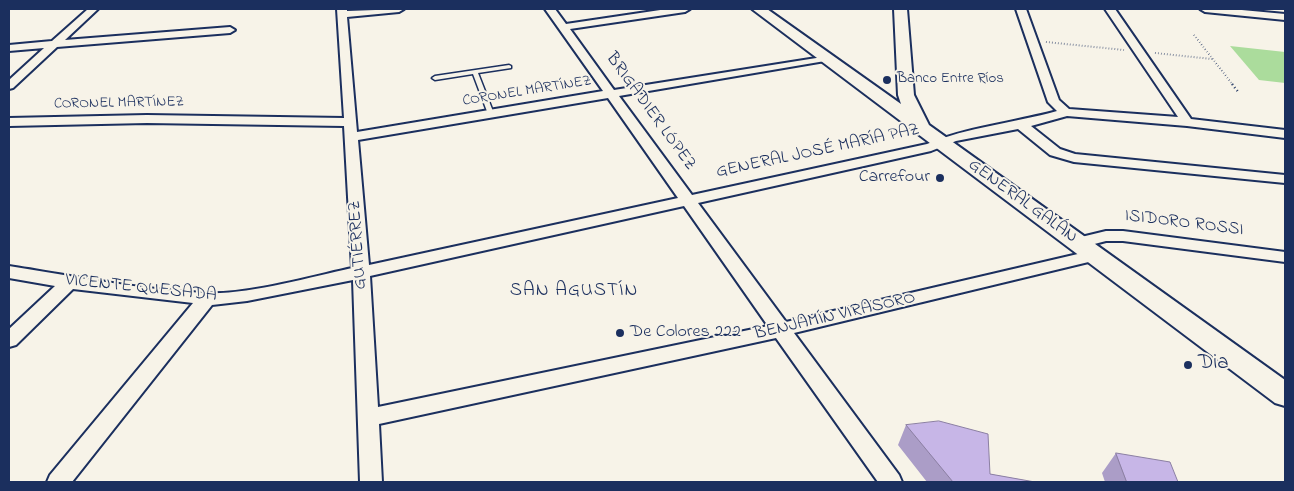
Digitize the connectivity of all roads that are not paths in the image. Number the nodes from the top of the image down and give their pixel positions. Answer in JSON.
{"nodes":[{"id":1,"x":93,"y":9,"type":"edge"},
{"id":2,"x":400,"y":9,"type":"edge"},
{"id":3,"x":550,"y":9,"type":"edge"},
{"id":4,"x":685,"y":9,"type":"edge"},
{"id":5,"x":759,"y":9,"type":"edge"},
{"id":6,"x":901,"y":9,"type":"edge"},
{"id":7,"x":1021,"y":9,"type":"edge"},
{"id":8,"x":1110,"y":9,"type":"edge"},
{"id":9,"x":1205,"y":9,"type":"edge"},
{"id":10,"x":343,"y":11,"type":"edge"},
{"id":11,"x":1285,"y":16,"type":"edge"},
{"id":12,"x":564,"y":27,"type":"junction"},
{"id":13,"x":230,"y":30,"type":"dead end"},
{"id":14,"x":55,"y":44,"type":"junction"},
{"id":15,"x":9,"y":48,"type":"edge"},
{"id":16,"x":825,"y":58,"type":"junction"},
{"id":17,"x":509,"y":67,"type":"dead end"},
{"id":18,"x":475,"y":72,"type":"junction"},
{"id":19,"x":435,"y":78,"type":"dead end"},
{"id":20,"x":9,"y":86,"type":"edge"},
{"id":21,"x":906,"y":86,"type":"junction"},
{"id":22,"x":870,"y":90,"type":"junction"},
{"id":23,"x":612,"y":94,"type":"junction"},
{"id":24,"x":1066,"y":112,"type":"junction"},
{"id":25,"x":491,"y":114,"type":"junction"},
{"id":26,"x":9,"y":122,"type":"edge"},
{"id":27,"x":349,"y":122,"type":"junction"},
{"id":28,"x":1187,"y":122,"type":"junction"},
{"id":29,"x":1021,"y":125,"type":"junction"},
{"id":30,"x":923,"y":127,"type":"junction"},
{"id":31,"x":1285,"y":134,"type":"edge"},
{"id":32,"x":351,"y":137,"type":"junction"},
{"id":33,"x":942,"y":142,"type":"junction"},
{"id":34,"x":1285,"y":179,"type":"edge"},
{"id":35,"x":688,"y":199,"type":"junction"},
{"id":36,"x":1087,"y":249,"type":"junction"},
{"id":37,"x":1285,"y":258,"type":"edge"},
{"id":38,"x":361,"y":271,"type":"junction"},
{"id":39,"x":9,"y":272,"type":"edge"},
{"id":40,"x":69,"y":283,"type":"junction"},
{"id":41,"x":208,"y":299,"type":"junction"},
{"id":42,"x":780,"y":330,"type":"junction"},
{"id":43,"x":9,"y":340,"type":"edge"},
{"id":44,"x":1285,"y":395,"type":"edge"},
{"id":45,"x":369,"y":418,"type":"junction"},
{"id":46,"x":58,"y":482,"type":"edge"},
{"id":47,"x":371,"y":482,"type":"edge"},
{"id":48,"x":891,"y":482,"type":"edge"}],
"edges":[{"from":1,"to":14,"type":"street"},
{"from":2,"to":10,"type":"street"},
{"from":3,"to":12,"type":"street","name":"BRIGADIER LÓPEZ"},
{"from":4,"to":12,"type":"street"},
{"from":5,"to":16,"type":"street","name":"GENERAL GALÁN"},
{"from":6,"to":21,"type":"street"},
{"from":7,"to":24,"type":"street"},
{"from":8,"to":28,"type":"street"},
{"from":9,"to":11,"type":"street"},
{"from":10,"to":27,"type":"street","name":"GUTIÉRREZ"},
{"from":12,"to":23,"type":"street","name":"BRIGADIER LÓPEZ"},
{"from":13,"to":14,"type":"street"},
{"from":14,"to":15,"type":"street"},
{"from":14,"to":20,"type":"street"},
{"from":16,"to":22,"type":"street","name":"GENERAL GALÁN"},
{"from":16,"to":23,"type":"street","name":"CORONEL MARTÍNEZ"},
{"from":17,"to":18,"type":"lane"},
{"from":18,"to":19,"type":"lane"},
{"from":18,"to":25,"type":"lane"},
{"from":21,"to":22,"type":"street"},
{"from":21,"to":30,"type":"street"},
{"from":22,"to":30,"type":"street","name":"GENERAL GALÁN"},
{"from":23,"to":25,"type":"street","name":"CORONEL MARTÍNEZ"},
{"from":23,"to":35,"type":"street","name":"BRIGADIER LÓPEZ"},
{"from":24,"to":28,"type":"street","name":"GENERAL JOSÉ MARÍA PAZ"},
{"from":24,"to":29,"type":"street","name":"GENERAL JOSÉ MARÍA PAZ"},
{"from":25,"to":32,"type":"street","name":"CORONEL MARTÍNEZ"},
{"from":26,"to":27,"type":"street","name":"CORONEL MARTÍNEZ"},
{"from":27,"to":32,"type":"street","name":"GUTIÉRREZ"},
{"from":28,"to":31,"type":"street","name":"GENERAL JOSÉ MARÍA PAZ"},
{"from":29,"to":33,"type":"street","name":"GENERAL JOSÉ MARÍA PAZ"},
{"from":29,"to":34,"type":"street"},
{"from":30,"to":33,"type":"street","name":"GENERAL GALÁN"},
{"from":32,"to":38,"type":"street","name":"GUTIÉRREZ"},
{"from":33,"to":35,"type":"street","name":"GENERAL JOSÉ MARÍA PAZ"},
{"from":33,"to":36,"type":"street","name":"GENERAL GALÁN"},
{"from":35,"to":38,"type":"street","name":"GENERAL JOSÉ MARÍA PAZ"},
{"from":35,"to":42,"type":"street","name":"BRIGADIER LÓPEZ"},
{"from":36,"to":37,"type":"street","name":"ISIDORO ROSSI"},
{"from":36,"to":42,"type":"street","name":"BENJAMÍN VIRASORO"},
{"from":36,"to":44,"type":"street","name":"GENERAL GALÁN"},
{"from":38,"to":41,"type":"street","name":"VICENTE QUESADA"},
{"from":38,"to":45,"type":"street","name":"GUTIÉRREZ"},
{"from":39,"to":40,"type":"street","name":"VICENTE QUESADA"},
{"from":40,"to":41,"type":"street","name":"VICENTE QUESADA"},
{"from":40,"to":43,"type":"street"},
{"from":41,"to":46,"type":"street"},
{"from":42,"to":45,"type":"street","name":"BENJAMÍN VIRASORO"},
{"from":42,"to":48,"type":"street","name":"BRIGADIER LÓPEZ"},
{"from":45,"to":47,"type":"street","name":"GUTIÉRREZ"}]}
